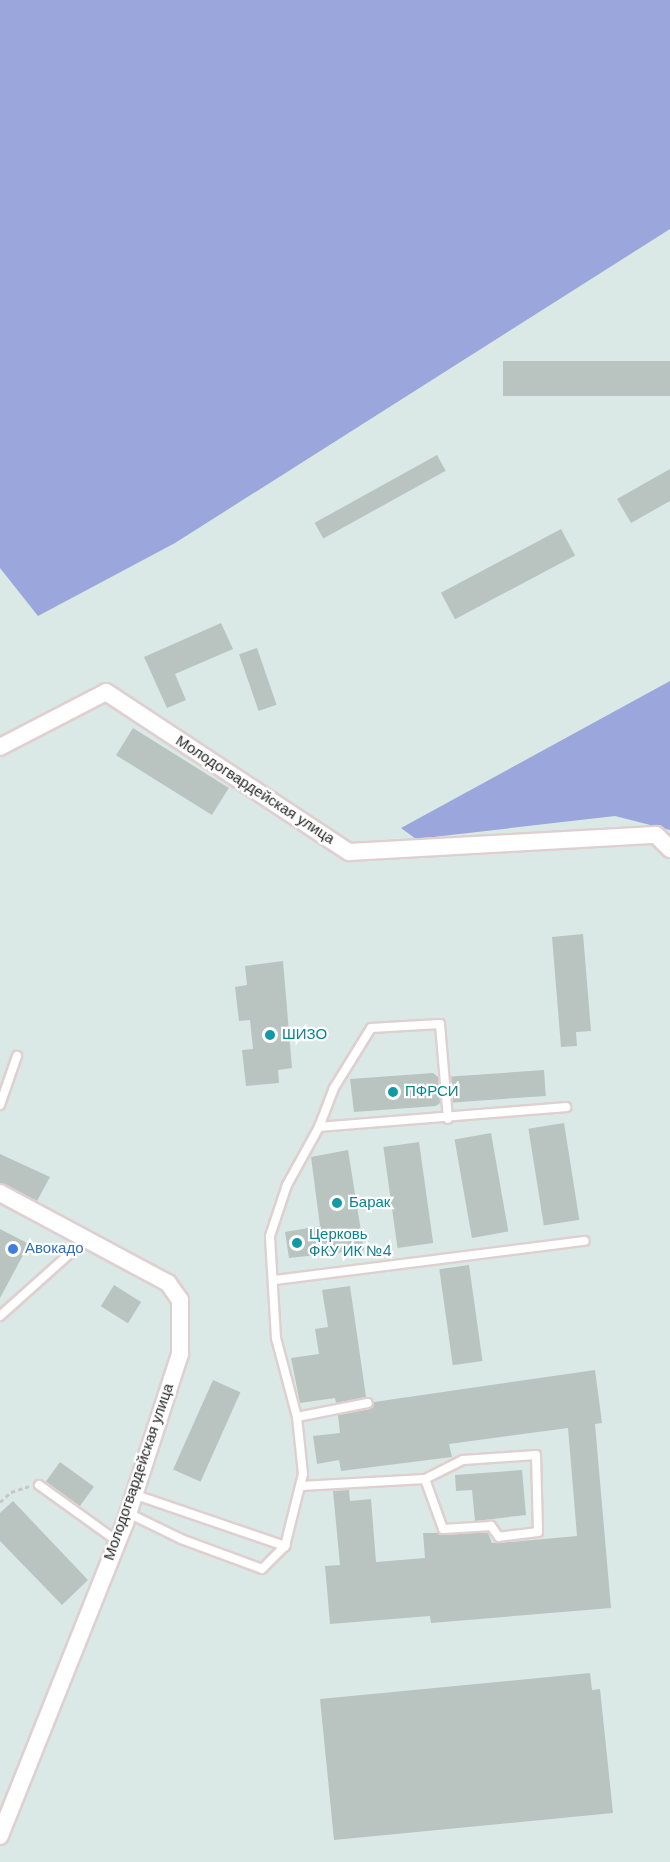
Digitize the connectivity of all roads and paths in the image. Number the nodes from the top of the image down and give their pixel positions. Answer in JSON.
{"nodes":[{"id":1,"x":0,"y":747,"type":"edge"},
{"id":2,"x":670,"y":849,"type":"edge"},
{"id":3,"x":18,"y":1056,"type":"dead end"},
{"id":4,"x":0,"y":1105,"type":"edge"},
{"id":5,"x":566,"y":1107,"type":"dead end"},
{"id":6,"x":448,"y":1119,"type":"junction"},
{"id":7,"x":319,"y":1127,"type":"junction"},
{"id":8,"x":0,"y":1193,"type":"edge"},
{"id":9,"x":86,"y":1239,"type":"junction"},
{"id":10,"x":585,"y":1242,"type":"dead end"},
{"id":11,"x":275,"y":1280,"type":"junction"},
{"id":12,"x":0,"y":1316,"type":"edge"},
{"id":13,"x":368,"y":1403,"type":"dead end"},
{"id":14,"x":297,"y":1417,"type":"junction"},
{"id":15,"x":425,"y":1479,"type":"junction"},
{"id":16,"x":39,"y":1485,"type":"joint"},
{"id":17,"x":301,"y":1486,"type":"junction"},
{"id":18,"x":133,"y":1494,"type":"junction"},
{"id":19,"x":0,"y":1502,"type":"edge"},
{"id":20,"x":128,"y":1513,"type":"junction"},
{"id":21,"x":117,"y":1541,"type":"junction"},
{"id":22,"x":285,"y":1546,"type":"junction"},
{"id":23,"x":0,"y":1836,"type":"edge"}],
"edges":[{"from":1,"to":2,"type":"street","name":"Молодогвардейская улица"},
{"from":3,"to":4,"type":"lane"},
{"from":5,"to":6,"type":"lane"},
{"from":6,"to":7,"type":"lane"},
{"from":6,"to":7,"type":"lane"},
{"from":7,"to":11,"type":"lane"},
{"from":8,"to":9,"type":"street","name":"Молодогвардейская улица"},
{"from":9,"to":12,"type":"lane"},
{"from":9,"to":18,"type":"street","name":"Молодогвардейская улица"},
{"from":10,"to":11,"type":"lane"},
{"from":11,"to":14,"type":"lane"},
{"from":13,"to":14,"type":"lane"},
{"from":14,"to":17,"type":"lane"},
{"from":15,"to":15,"type":"lane"},
{"from":15,"to":17,"type":"lane"},
{"from":16,"to":19,"type":"path"},
{"from":16,"to":21,"type":"lane"},
{"from":17,"to":22,"type":"lane"},
{"from":18,"to":20,"type":"street","name":"Молодогвардейская улица"},
{"from":18,"to":22,"type":"lane"},
{"from":20,"to":21,"type":"street","name":"Молодогвардейская улица"},
{"from":20,"to":22,"type":"lane"},
{"from":21,"to":23,"type":"street","name":"Молодогвардейская улица"}]}
